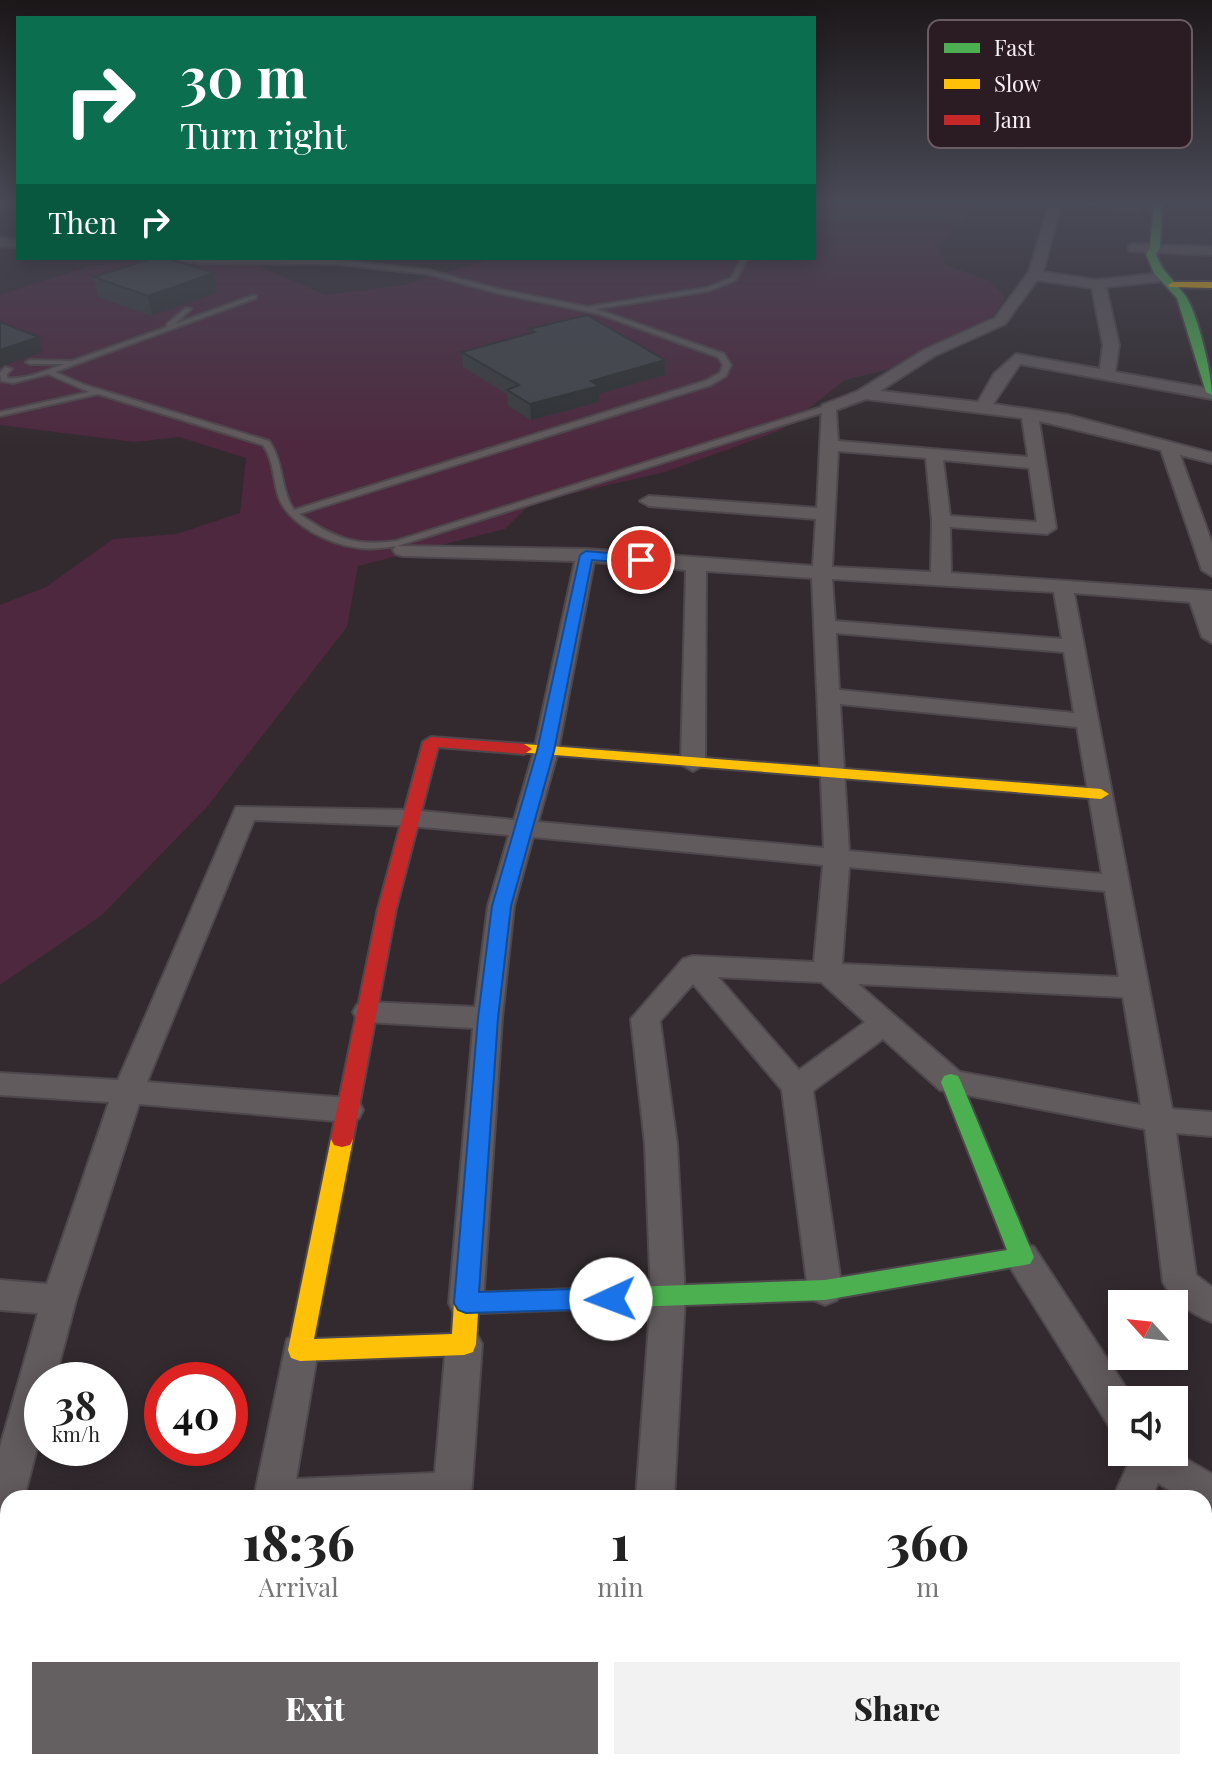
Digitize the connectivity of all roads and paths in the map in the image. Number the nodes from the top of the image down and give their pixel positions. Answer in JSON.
{"nodes":[{"id":1,"x":1098,"y":284,"type":"edge"},
{"id":2,"x":478,"y":285,"type":"edge"},
{"id":3,"x":720,"y":285,"type":"edge"},
{"id":4,"x":1026,"y":285,"type":"edge"},
{"id":5,"x":1171,"y":285,"type":"edge"},
{"id":6,"x":254,"y":297,"type":"dead end"},
{"id":7,"x":188,"y":309,"type":"dead end"},
{"id":8,"x":583,"y":309,"type":"junction"},
{"id":9,"x":167,"y":328,"type":"junction"},
{"id":10,"x":30,"y":362,"type":"dead end"},
{"id":11,"x":69,"y":362,"type":"junction"},
{"id":12,"x":8,"y":369,"type":"dead end"},
{"id":13,"x":49,"y":372,"type":"junction"},
{"id":14,"x":1107,"y":374,"type":"junction"},
{"id":15,"x":100,"y":392,"type":"junction"},
{"id":16,"x":1212,"y":393,"type":"edge"},
{"id":17,"x":864,"y":394,"type":"junction"},
{"id":18,"x":983,"y":407,"type":"junction"},
{"id":19,"x":828,"y":408,"type":"junction"},
{"id":20,"x":0,"y":414,"type":"edge"},
{"id":21,"x":1030,"y":414,"type":"junction"},
{"id":22,"x":830,"y":445,"type":"junction"},
{"id":23,"x":1168,"y":446,"type":"junction"},
{"id":24,"x":934,"y":456,"type":"junction"},
{"id":25,"x":1212,"y":458,"type":"edge"},
{"id":26,"x":1037,"y":463,"type":"junction"},
{"id":27,"x":649,"y":501,"type":"dead end"},
{"id":28,"x":292,"y":513,"type":"junction"},
{"id":29,"x":827,"y":514,"type":"junction"},
{"id":30,"x":941,"y":521,"type":"junction"},
{"id":31,"x":1204,"y":533,"type":"edge"},
{"id":32,"x":403,"y":550,"type":"dead end"},
{"id":33,"x":586,"y":555,"type":"junction"},
{"id":34,"x":696,"y":565,"type":"junction"},
{"id":35,"x":1212,"y":570,"type":"edge"},
{"id":36,"x":822,"y":572,"type":"junction"},
{"id":37,"x":941,"y":578,"type":"junction"},
{"id":38,"x":1063,"y":588,"type":"junction"},
{"id":39,"x":1206,"y":597,"type":"edge"},
{"id":40,"x":825,"y":626,"type":"junction"},
{"id":41,"x":1212,"y":637,"type":"edge"},
{"id":42,"x":1074,"y":646,"type":"junction"},
{"id":43,"x":829,"y":696,"type":"junction"},
{"id":44,"x":1087,"y":721,"type":"junction"},
{"id":45,"x":546,"y":751,"type":"junction"},
{"id":46,"x":693,"y":764,"type":"junction"},
{"id":47,"x":833,"y":774,"type":"junction"},
{"id":48,"x":1101,"y":794,"type":"junction"},
{"id":49,"x":411,"y":818,"type":"junction"},
{"id":50,"x":523,"y":831,"type":"junction"},
{"id":51,"x":837,"y":856,"type":"junction"},
{"id":52,"x":1117,"y":884,"type":"junction"},
{"id":53,"x":693,"y":966,"type":"junction"},
{"id":54,"x":827,"y":972,"type":"junction"},
{"id":55,"x":1136,"y":988,"type":"junction"},
{"id":56,"x":367,"y":1012,"type":"junction"},
{"id":57,"x":488,"y":1018,"type":"junction"},
{"id":58,"x":884,"y":1023,"type":"junction"},
{"id":59,"x":951,"y":1082,"type":"junction"},
{"id":60,"x":0,"y":1084,"type":"edge"},
{"id":61,"x":797,"y":1087,"type":"junction"},
{"id":62,"x":128,"y":1092,"type":"junction"},
{"id":63,"x":348,"y":1110,"type":"junction"},
{"id":64,"x":1159,"y":1120,"type":"junction"},
{"id":65,"x":1212,"y":1124,"type":"edge"},
{"id":66,"x":1022,"y":1257,"type":"junction"},
{"id":67,"x":825,"y":1290,"type":"junction"},
{"id":68,"x":0,"y":1295,"type":"edge"},
{"id":69,"x":668,"y":1297,"type":"junction"},
{"id":70,"x":59,"y":1300,"type":"junction"},
{"id":71,"x":466,"y":1303,"type":"junction"},
{"id":72,"x":1212,"y":1307,"type":"edge"},
{"id":73,"x":464,"y":1344,"type":"junction"},
{"id":74,"x":300,"y":1350,"type":"junction"},
{"id":75,"x":1108,"y":1392,"type":"edge"},
{"id":76,"x":1144,"y":1466,"type":"edge"},
{"id":77,"x":1166,"y":1466,"type":"edge"},
{"id":78,"x":7,"y":1490,"type":"edge"},
{"id":79,"x":275,"y":1490,"type":"edge"},
{"id":80,"x":453,"y":1490,"type":"edge"},
{"id":81,"x":656,"y":1490,"type":"edge"},
{"id":82,"x":1135,"y":1490,"type":"edge"},
{"id":83,"x":1204,"y":1490,"type":"edge"}],
"edges":[{"from":1,"to":14,"type":"street"},
{"from":2,"to":8,"type":"lane"},
{"from":3,"to":8,"type":"lane"},
{"from":4,"to":17,"type":"street"},
{"from":5,"to":16,"type":"street"},
{"from":6,"to":9,"type":"lane"},
{"from":7,"to":9,"type":"lane"},
{"from":8,"to":28,"type":"lane"},
{"from":9,"to":11,"type":"lane"},
{"from":10,"to":11,"type":"lane"},
{"from":11,"to":13,"type":"lane"},
{"from":12,"to":13,"type":"lane"},
{"from":13,"to":15,"type":"lane"},
{"from":14,"to":16,"type":"street"},
{"from":14,"to":18,"type":"street"},
{"from":15,"to":20,"type":"lane"},
{"from":15,"to":28,"type":"lane"},
{"from":17,"to":18,"type":"street"},
{"from":17,"to":19,"type":"street"},
{"from":18,"to":21,"type":"street"},
{"from":19,"to":22,"type":"street"},
{"from":19,"to":28,"type":"lane"},
{"from":21,"to":23,"type":"street"},
{"from":21,"to":26,"type":"street"},
{"from":22,"to":24,"type":"street"},
{"from":22,"to":29,"type":"street"},
{"from":23,"to":25,"type":"street"},
{"from":23,"to":31,"type":"street"},
{"from":24,"to":26,"type":"street"},
{"from":24,"to":30,"type":"street"},
{"from":26,"to":30,"type":"street"},
{"from":27,"to":29,"type":"street"},
{"from":29,"to":36,"type":"street"},
{"from":30,"to":37,"type":"street"},
{"from":31,"to":35,"type":"street"},
{"from":32,"to":33,"type":"street"},
{"from":33,"to":34,"type":"street"},
{"from":33,"to":45,"type":"street"},
{"from":34,"to":36,"type":"street"},
{"from":34,"to":46,"type":"street"},
{"from":36,"to":37,"type":"street"},
{"from":36,"to":40,"type":"street"},
{"from":37,"to":38,"type":"street"},
{"from":38,"to":39,"type":"street"},
{"from":38,"to":42,"type":"street"},
{"from":39,"to":41,"type":"street"},
{"from":40,"to":42,"type":"street"},
{"from":40,"to":43,"type":"street"},
{"from":42,"to":44,"type":"street"},
{"from":43,"to":44,"type":"street"},
{"from":43,"to":47,"type":"street"},
{"from":44,"to":48,"type":"street"},
{"from":45,"to":46,"type":"street"},
{"from":45,"to":49,"type":"street"},
{"from":45,"to":50,"type":"street"},
{"from":46,"to":47,"type":"street"},
{"from":47,"to":48,"type":"street"},
{"from":47,"to":51,"type":"street"},
{"from":48,"to":52,"type":"street"},
{"from":49,"to":50,"type":"street"},
{"from":49,"to":56,"type":"street"},
{"from":49,"to":62,"type":"street"},
{"from":50,"to":51,"type":"street"},
{"from":50,"to":57,"type":"street"},
{"from":51,"to":52,"type":"street"},
{"from":51,"to":54,"type":"street"},
{"from":52,"to":55,"type":"street"},
{"from":53,"to":54,"type":"street"},
{"from":53,"to":61,"type":"street"},
{"from":53,"to":69,"type":"street"},
{"from":54,"to":55,"type":"street"},
{"from":54,"to":58,"type":"street"},
{"from":55,"to":64,"type":"street"},
{"from":56,"to":57,"type":"street"},
{"from":56,"to":63,"type":"street"},
{"from":57,"to":71,"type":"street"},
{"from":58,"to":59,"type":"street"},
{"from":58,"to":61,"type":"street"},
{"from":59,"to":64,"type":"street"},
{"from":59,"to":66,"type":"street"},
{"from":60,"to":62,"type":"street"},
{"from":61,"to":67,"type":"street"},
{"from":62,"to":63,"type":"street"},
{"from":62,"to":70,"type":"street"},
{"from":63,"to":74,"type":"street"},
{"from":64,"to":65,"type":"street"},
{"from":64,"to":72,"type":"street"},
{"from":66,"to":67,"type":"street"},
{"from":66,"to":75,"type":"street"},
{"from":67,"to":69,"type":"street"},
{"from":68,"to":70,"type":"street"},
{"from":69,"to":71,"type":"street"},
{"from":69,"to":81,"type":"street"},
{"from":70,"to":78,"type":"street"},
{"from":71,"to":73,"type":"street"},
{"from":73,"to":74,"type":"street"},
{"from":73,"to":80,"type":"street"},
{"from":74,"to":79,"type":"street"},
{"from":76,"to":82,"type":"street"},
{"from":77,"to":83,"type":"street"}]}
